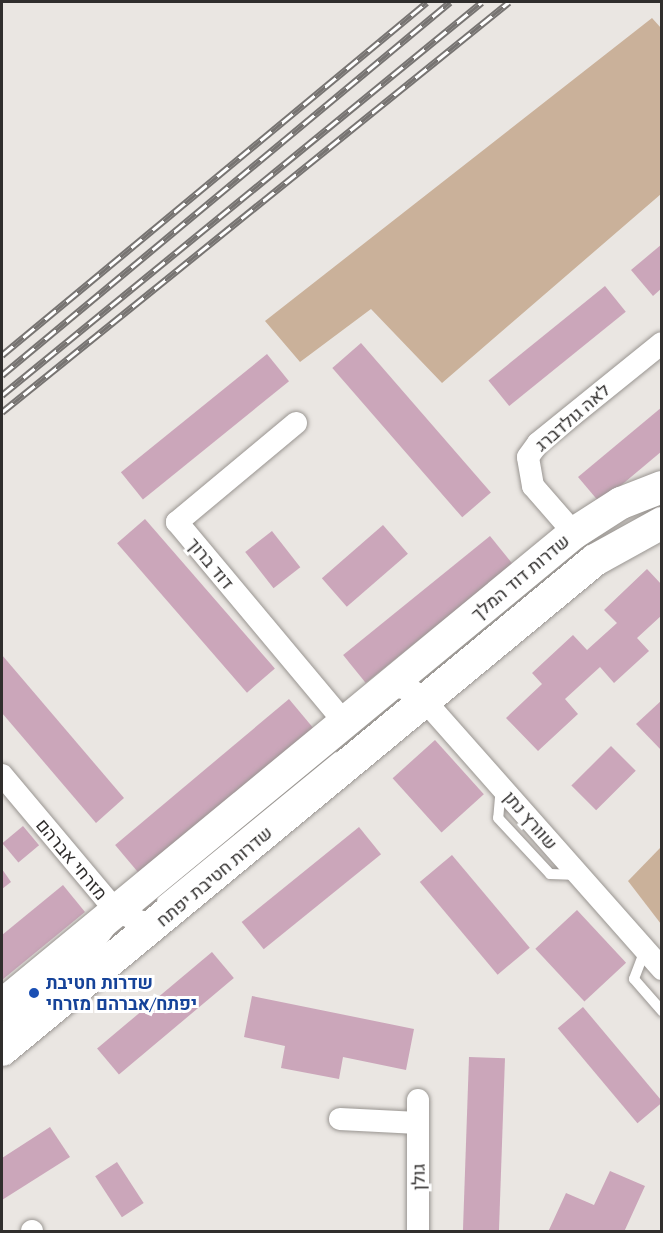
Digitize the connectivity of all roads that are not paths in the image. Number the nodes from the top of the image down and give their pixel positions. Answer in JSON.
{"nodes":[{"id":1,"x":662,"y":343,"type":"edge"},
{"id":2,"x":296,"y":423,"type":"dead end"},
{"id":3,"x":662,"y":487,"type":"edge"},
{"id":4,"x":662,"y":523,"type":"edge"},
{"id":5,"x":574,"y":533,"type":"junction"},
{"id":6,"x":390,"y":685,"type":"junction"},
{"id":7,"x":425,"y":701,"type":"junction"},
{"id":8,"x":345,"y":723,"type":"junction"},
{"id":9,"x":2,"y":775,"type":"edge"},
{"id":10,"x":116,"y":911,"type":"junction"},
{"id":11,"x":153,"y":927,"type":"junction"},
{"id":12,"x":645,"y":950,"type":"junction"},
{"id":13,"x":662,"y":969,"type":"edge"},
{"id":14,"x":2,"y":1005,"type":"edge"},
{"id":15,"x":662,"y":1011,"type":"edge"},
{"id":16,"x":2,"y":1028,"type":"edge"},
{"id":17,"x":2,"y":1050,"type":"edge"},
{"id":18,"x":418,"y":1100,"type":"dead end"},
{"id":19,"x":340,"y":1119,"type":"dead end"},
{"id":20,"x":418,"y":1123,"type":"junction"},
{"id":21,"x":418,"y":1232,"type":"edge"}],
"edges":[{"from":1,"to":5,"type":"street","name":"לאה גולדברג"},
{"from":2,"to":8,"type":"street","name":"דוד ברוך"},
{"from":3,"to":5,"type":"main road","name":"שדרות דוד המלך"},
{"from":4,"to":7,"type":"main road","name":"שדרות דוד המלך"},
{"from":5,"to":6,"type":"main road","name":"שדרות דוד המלך"},
{"from":6,"to":7,"type":"street","name":"שוורץ נתן"},
{"from":6,"to":8,"type":"main road","name":"שדרות חטיבת יפתח"},
{"from":7,"to":11,"type":"main road","name":"שדרות חטיבת יפתח"},
{"from":7,"to":12,"type":"street","name":"שוורץ נתן"},
{"from":8,"to":10,"type":"main road","name":"שדרות חטיבת יפתח"},
{"from":9,"to":10,"type":"street","name":"מזרחי אברהם"},
{"from":10,"to":11,"type":"street","name":"מזרחי אברהם"},
{"from":10,"to":14,"type":"main road","name":"שדרות חטיבת יפתח"},
{"from":10,"to":16,"type":"lane"},
{"from":11,"to":17,"type":"main road","name":"שדרות חטיבת יפתח"},
{"from":12,"to":13,"type":"street","name":"שוורץ נתן"},
{"from":12,"to":15,"type":"lane"},
{"from":18,"to":20,"type":"street","name":"גולן"},
{"from":19,"to":20,"type":"street"},
{"from":20,"to":21,"type":"street","name":"גולן"}]}
